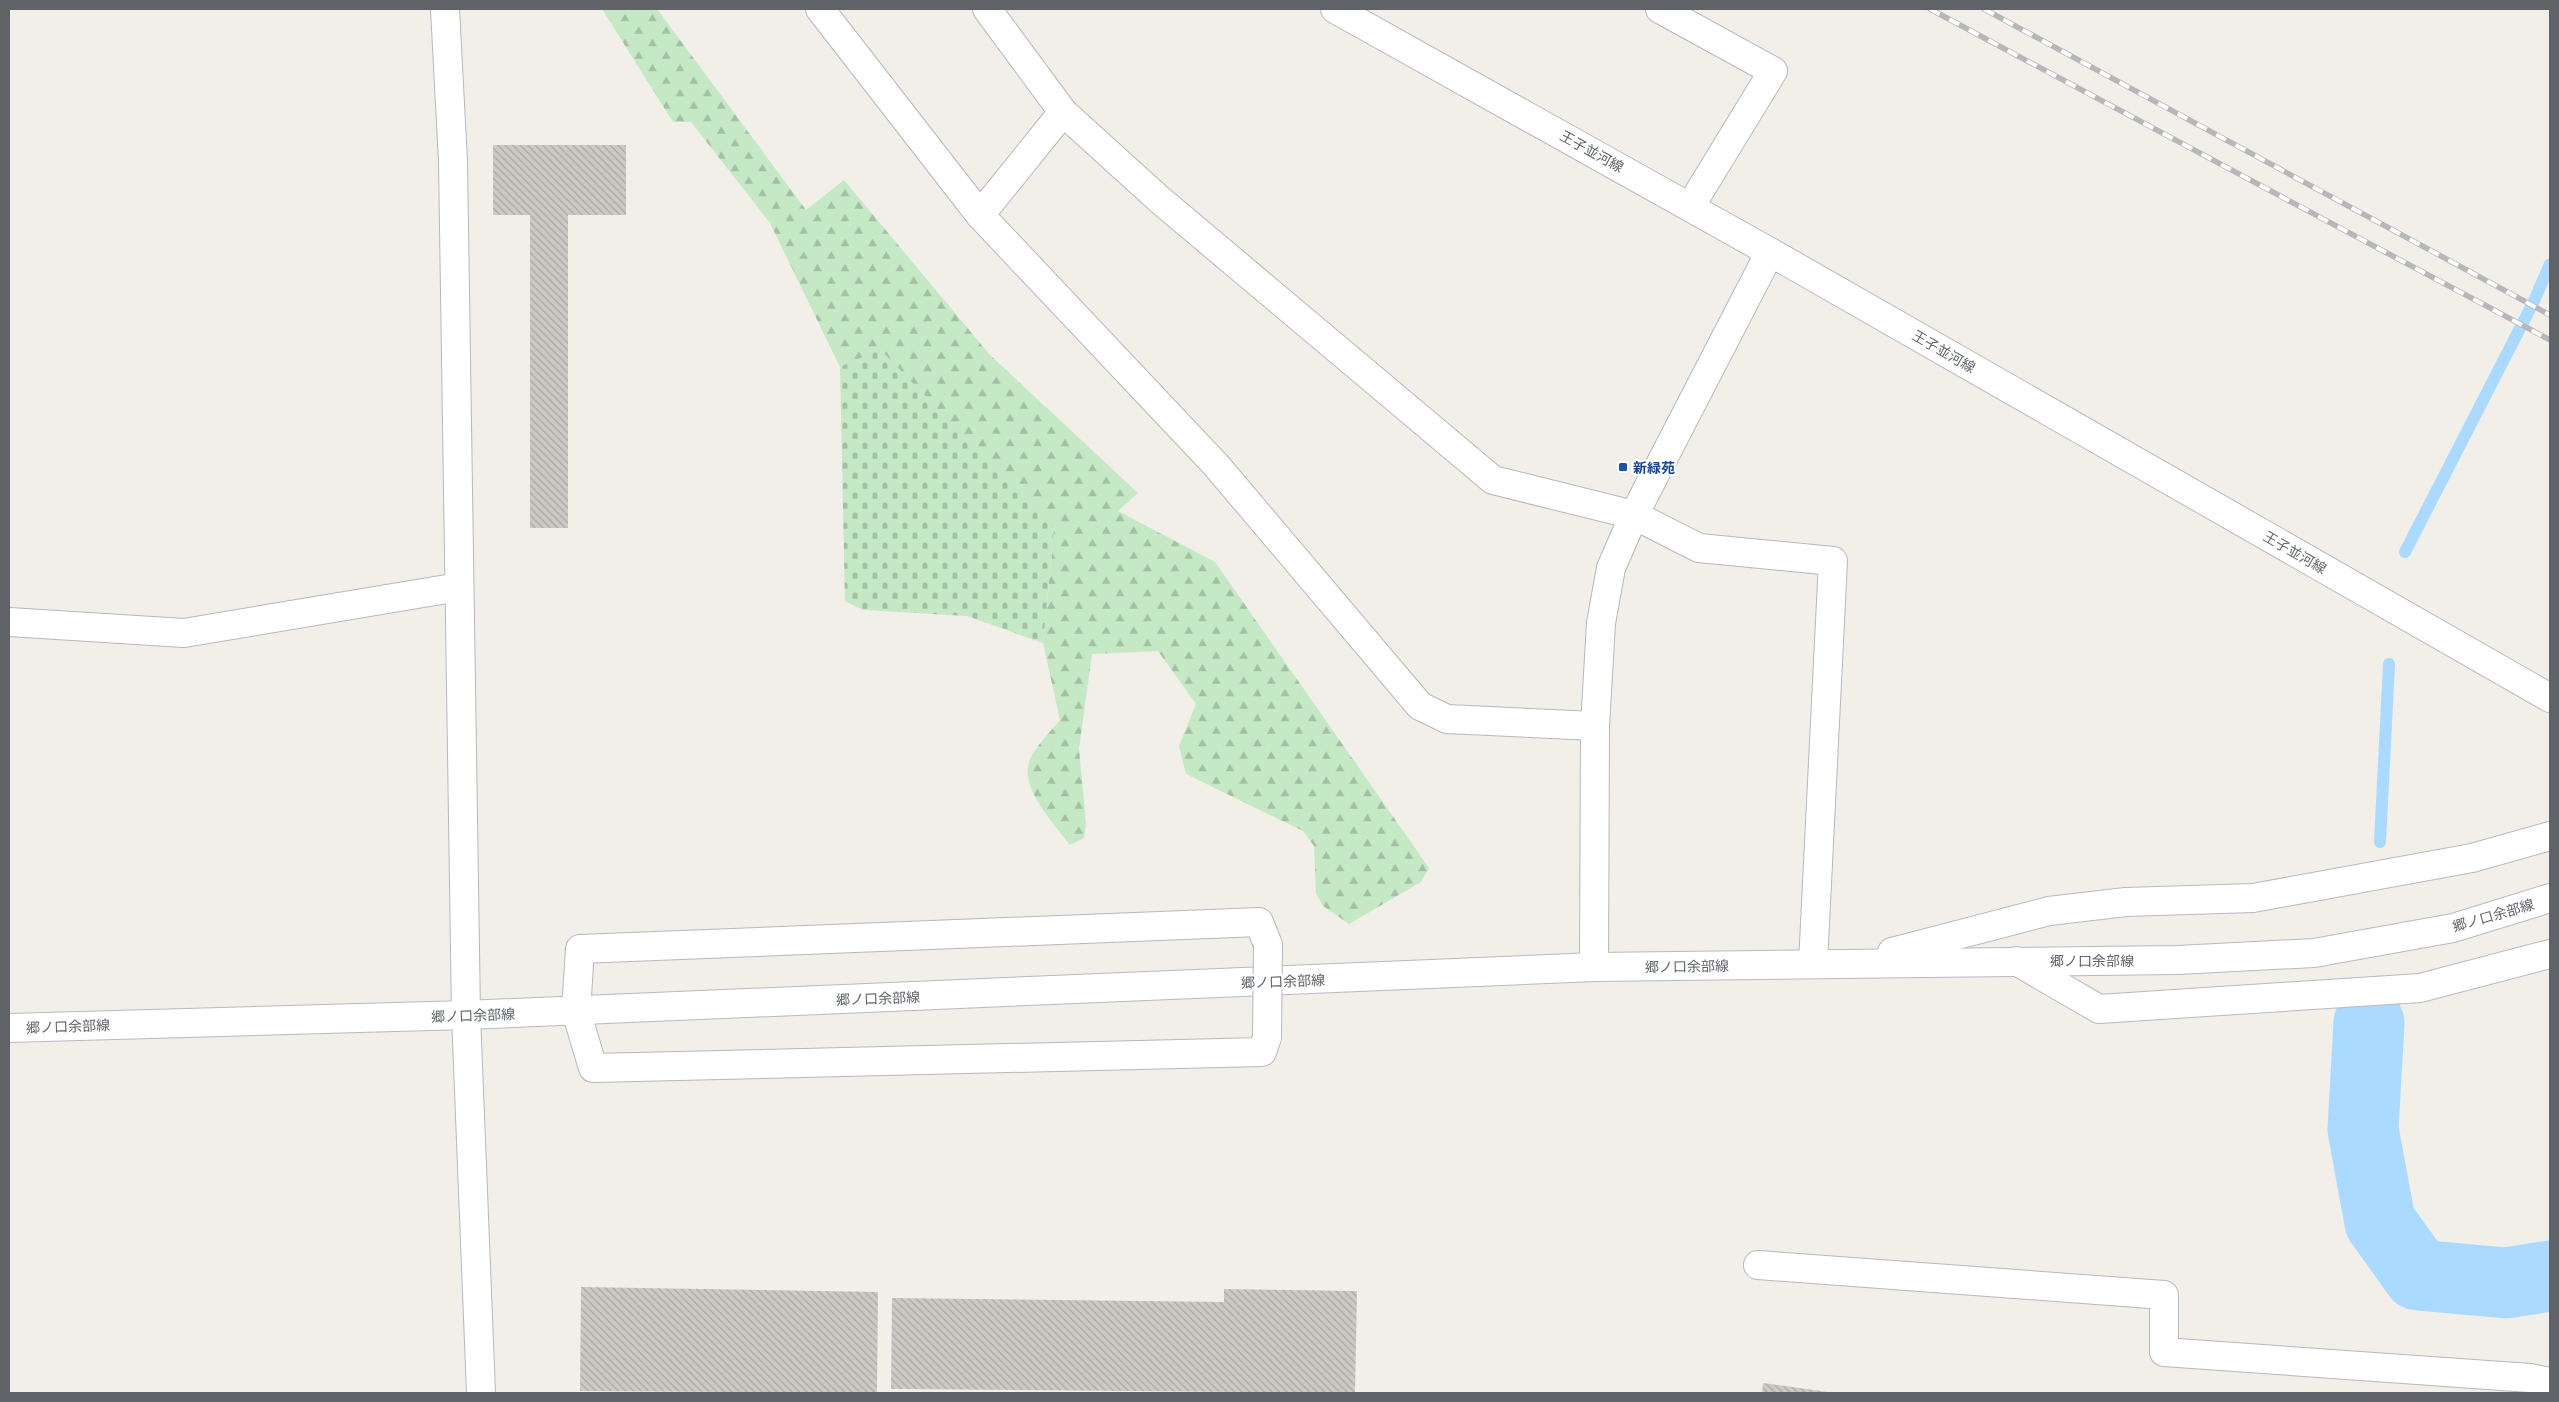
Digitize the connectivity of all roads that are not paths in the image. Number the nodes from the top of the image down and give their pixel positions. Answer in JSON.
{"nodes":[{"id":1,"x":445,"y":9,"type":"edge"},
{"id":2,"x":820,"y":9,"type":"edge"},
{"id":3,"x":987,"y":9,"type":"edge"},
{"id":4,"x":1335,"y":9,"type":"edge"},
{"id":5,"x":1660,"y":9,"type":"edge"},
{"id":6,"x":1064,"y":112,"type":"junction"},
{"id":7,"x":1690,"y":207,"type":"junction"},
{"id":8,"x":980,"y":215,"type":"junction"},
{"id":9,"x":1770,"y":252,"type":"junction"},
{"id":10,"x":1634,"y":515,"type":"junction"},
{"id":11,"x":459,"y":587,"type":"junction"},
{"id":12,"x":9,"y":622,"type":"edge"},
{"id":13,"x":2550,"y":698,"type":"edge"},
{"id":14,"x":1596,"y":726,"type":"junction"},
{"id":15,"x":2550,"y":836,"type":"edge"},
{"id":16,"x":2550,"y":898,"type":"edge"},
{"id":17,"x":2550,"y":954,"type":"edge"},
{"id":18,"x":2014,"y":961,"type":"junction"},
{"id":19,"x":1850,"y":963,"type":"junction"},
{"id":20,"x":1813,"y":964,"type":"junction"},
{"id":21,"x":1594,"y":967,"type":"junction"},
{"id":22,"x":576,"y":1011,"type":"junction"},
{"id":23,"x":466,"y":1015,"type":"junction"},
{"id":24,"x":9,"y":1028,"type":"edge"},
{"id":25,"x":1758,"y":1265,"type":"dead end"},
{"id":26,"x":2550,"y":1382,"type":"edge"},
{"id":27,"x":481,"y":1393,"type":"edge"}],
"edges":[{"from":1,"to":11,"type":"street"},
{"from":2,"to":8,"type":"street"},
{"from":3,"to":6,"type":"street"},
{"from":4,"to":7,"type":"street","name":"王子並河線"},
{"from":5,"to":7,"type":"street"},
{"from":6,"to":8,"type":"street"},
{"from":6,"to":10,"type":"street"},
{"from":7,"to":9,"type":"street","name":"王子並河線"},
{"from":8,"to":14,"type":"street"},
{"from":9,"to":10,"type":"street"},
{"from":9,"to":13,"type":"street","name":"王子並河線"},
{"from":10,"to":14,"type":"street"},
{"from":10,"to":20,"type":"street"},
{"from":11,"to":12,"type":"street"},
{"from":11,"to":23,"type":"street"},
{"from":14,"to":21,"type":"street"},
{"from":15,"to":19,"type":"street"},
{"from":16,"to":18,"type":"street","name":"郷ノ口余部線"},
{"from":17,"to":18,"type":"street"},
{"from":18,"to":19,"type":"street","name":"郷ノ口余部線"},
{"from":19,"to":20,"type":"street","name":"郷ノ口余部線"},
{"from":20,"to":21,"type":"street","name":"郷ノ口余部線"},
{"from":21,"to":22,"type":"street","name":"郷ノ口余部線"},
{"from":22,"to":22,"type":"street","bridge":true},
{"from":22,"to":23,"type":"street","name":"郷ノ口余部線"},
{"from":23,"to":24,"type":"street","name":"郷ノ口余部線"},
{"from":23,"to":27,"type":"street"},
{"from":25,"to":26,"type":"street"}]}
